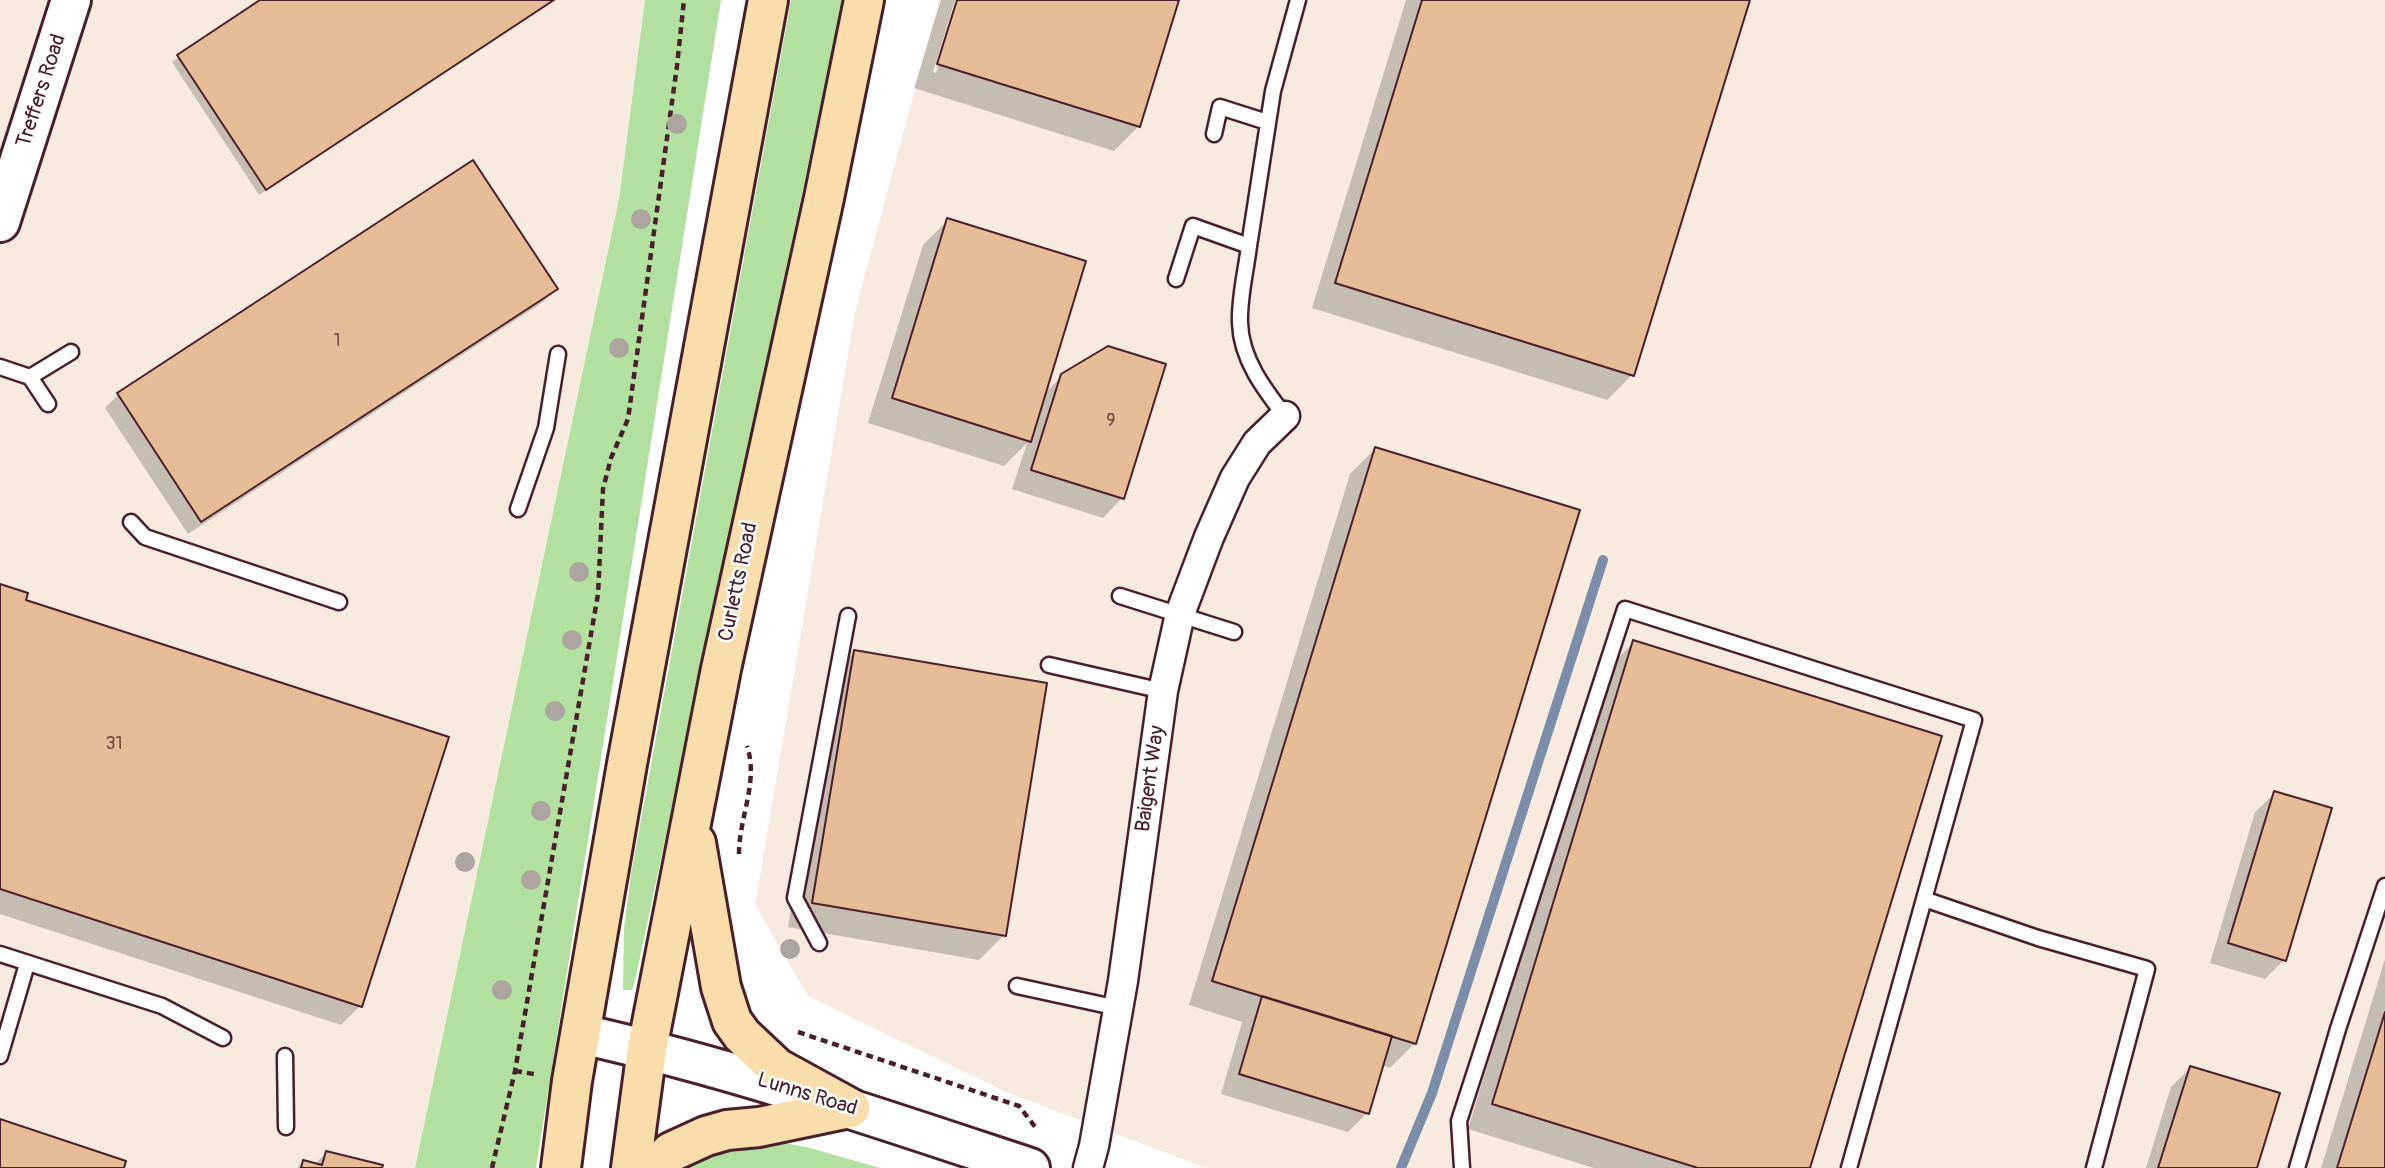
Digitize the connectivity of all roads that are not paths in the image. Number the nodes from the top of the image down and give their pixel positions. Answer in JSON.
{"nodes":[{"id":1,"x":71,"y":0,"type":"edge"},
{"id":2,"x":745,"y":0,"type":"edge"},
{"id":3,"x":768,"y":0,"type":"edge"},
{"id":4,"x":864,"y":0,"type":"edge"},
{"id":5,"x":1298,"y":0,"type":"edge"},
{"id":6,"x":751,"y":94,"type":"junction"},
{"id":7,"x":1267,"y":122,"type":"junction"},
{"id":8,"x":1214,"y":134,"type":"dead end"},
{"id":9,"x":0,"y":222,"type":"edge"},
{"id":10,"x":1249,"y":246,"type":"junction"},
{"id":11,"x":1176,"y":279,"type":"dead end"},
{"id":12,"x":71,"y":352,"type":"dead end"},
{"id":13,"x":558,"y":354,"type":"dead end"},
{"id":14,"x":0,"y":367,"type":"edge"},
{"id":15,"x":30,"y":377,"type":"junction"},
{"id":16,"x":48,"y":404,"type":"dead end"},
{"id":17,"x":1285,"y":416,"type":"joint"},
{"id":18,"x":518,"y":509,"type":"dead end"},
{"id":19,"x":131,"y":522,"type":"dead end"},
{"id":20,"x":1120,"y":596,"type":"dead end"},
{"id":21,"x":339,"y":602,"type":"dead end"},
{"id":22,"x":1180,"y":614,"type":"junction"},
{"id":23,"x":848,"y":616,"type":"dead end"},
{"id":24,"x":1234,"y":632,"type":"dead end"},
{"id":25,"x":1049,"y":665,"type":"dead end"},
{"id":26,"x":1163,"y":691,"type":"junction"},
{"id":27,"x":692,"y":820,"type":"junction"},
{"id":28,"x":2385,"y":886,"type":"edge"},
{"id":29,"x":1924,"y":899,"type":"junction"},
{"id":30,"x":819,"y":943,"type":"dead end"},
{"id":31,"x":0,"y":954,"type":"edge"},
{"id":32,"x":27,"y":964,"type":"junction"},
{"id":33,"x":1017,"y":986,"type":"dead end"},
{"id":34,"x":1118,"y":1008,"type":"junction"},
{"id":35,"x":581,"y":1034,"type":"junction"},
{"id":36,"x":223,"y":1038,"type":"dead end"},
{"id":37,"x":1,"y":1048,"type":"edge"},
{"id":38,"x":647,"y":1049,"type":"junction"},
{"id":39,"x":285,"y":1056,"type":"dead end"},
{"id":40,"x":850,"y":1108,"type":"junction"},
{"id":41,"x":286,"y":1127,"type":"dead end"},
{"id":42,"x":561,"y":1168,"type":"edge"},
{"id":43,"x":631,"y":1168,"type":"edge"},
{"id":44,"x":655,"y":1168,"type":"edge"},
{"id":45,"x":1030,"y":1168,"type":"edge"},
{"id":46,"x":1088,"y":1168,"type":"edge"},
{"id":47,"x":1462,"y":1168,"type":"edge"},
{"id":48,"x":1849,"y":1168,"type":"edge"},
{"id":49,"x":2094,"y":1168,"type":"edge"},
{"id":50,"x":2298,"y":1168,"type":"edge"}],
"edges":[{"from":1,"to":9,"type":"street","name":"Treffers Road"},
{"from":2,"to":6,"type":"highway"},
{"from":3,"to":6,"type":"highway"},
{"from":4,"to":27,"type":"highway","name":"Curletts Road"},
{"from":5,"to":7,"type":"lane"},
{"from":6,"to":35,"type":"highway"},
{"from":7,"to":8,"type":"lane"},
{"from":7,"to":10,"type":"lane"},
{"from":10,"to":11,"type":"lane"},
{"from":10,"to":17,"type":"lane"},
{"from":12,"to":15,"type":"lane"},
{"from":13,"to":18,"type":"lane"},
{"from":14,"to":15,"type":"lane"},
{"from":15,"to":16,"type":"lane"},
{"from":17,"to":22,"type":"street","name":"Baigent Way"},
{"from":19,"to":21,"type":"lane"},
{"from":20,"to":22,"type":"lane"},
{"from":22,"to":24,"type":"lane"},
{"from":22,"to":26,"type":"street","name":"Baigent Way"},
{"from":23,"to":30,"type":"lane"},
{"from":25,"to":26,"type":"lane"},
{"from":26,"to":34,"type":"street","name":"Baigent Way"},
{"from":27,"to":38,"type":"highway","name":"Curletts Road"},
{"from":27,"to":40,"type":"highway"},
{"from":28,"to":50,"type":"lane"},
{"from":29,"to":47,"type":"lane"},
{"from":29,"to":48,"type":"lane"},
{"from":29,"to":49,"type":"lane"},
{"from":31,"to":32,"type":"lane"},
{"from":32,"to":36,"type":"lane"},
{"from":32,"to":37,"type":"lane"},
{"from":33,"to":34,"type":"lane"},
{"from":34,"to":46,"type":"street","name":"Baigent Way"},
{"from":35,"to":38,"type":"street","name":"Lunns Road"},
{"from":35,"to":42,"type":"highway"},
{"from":38,"to":40,"type":"street","name":"Lunns Road"},
{"from":38,"to":43,"type":"highway","name":"Curletts Road"},
{"from":39,"to":41,"type":"lane"},
{"from":40,"to":44,"type":"highway"},
{"from":40,"to":45,"type":"street","name":"Lunns Road"}]}
